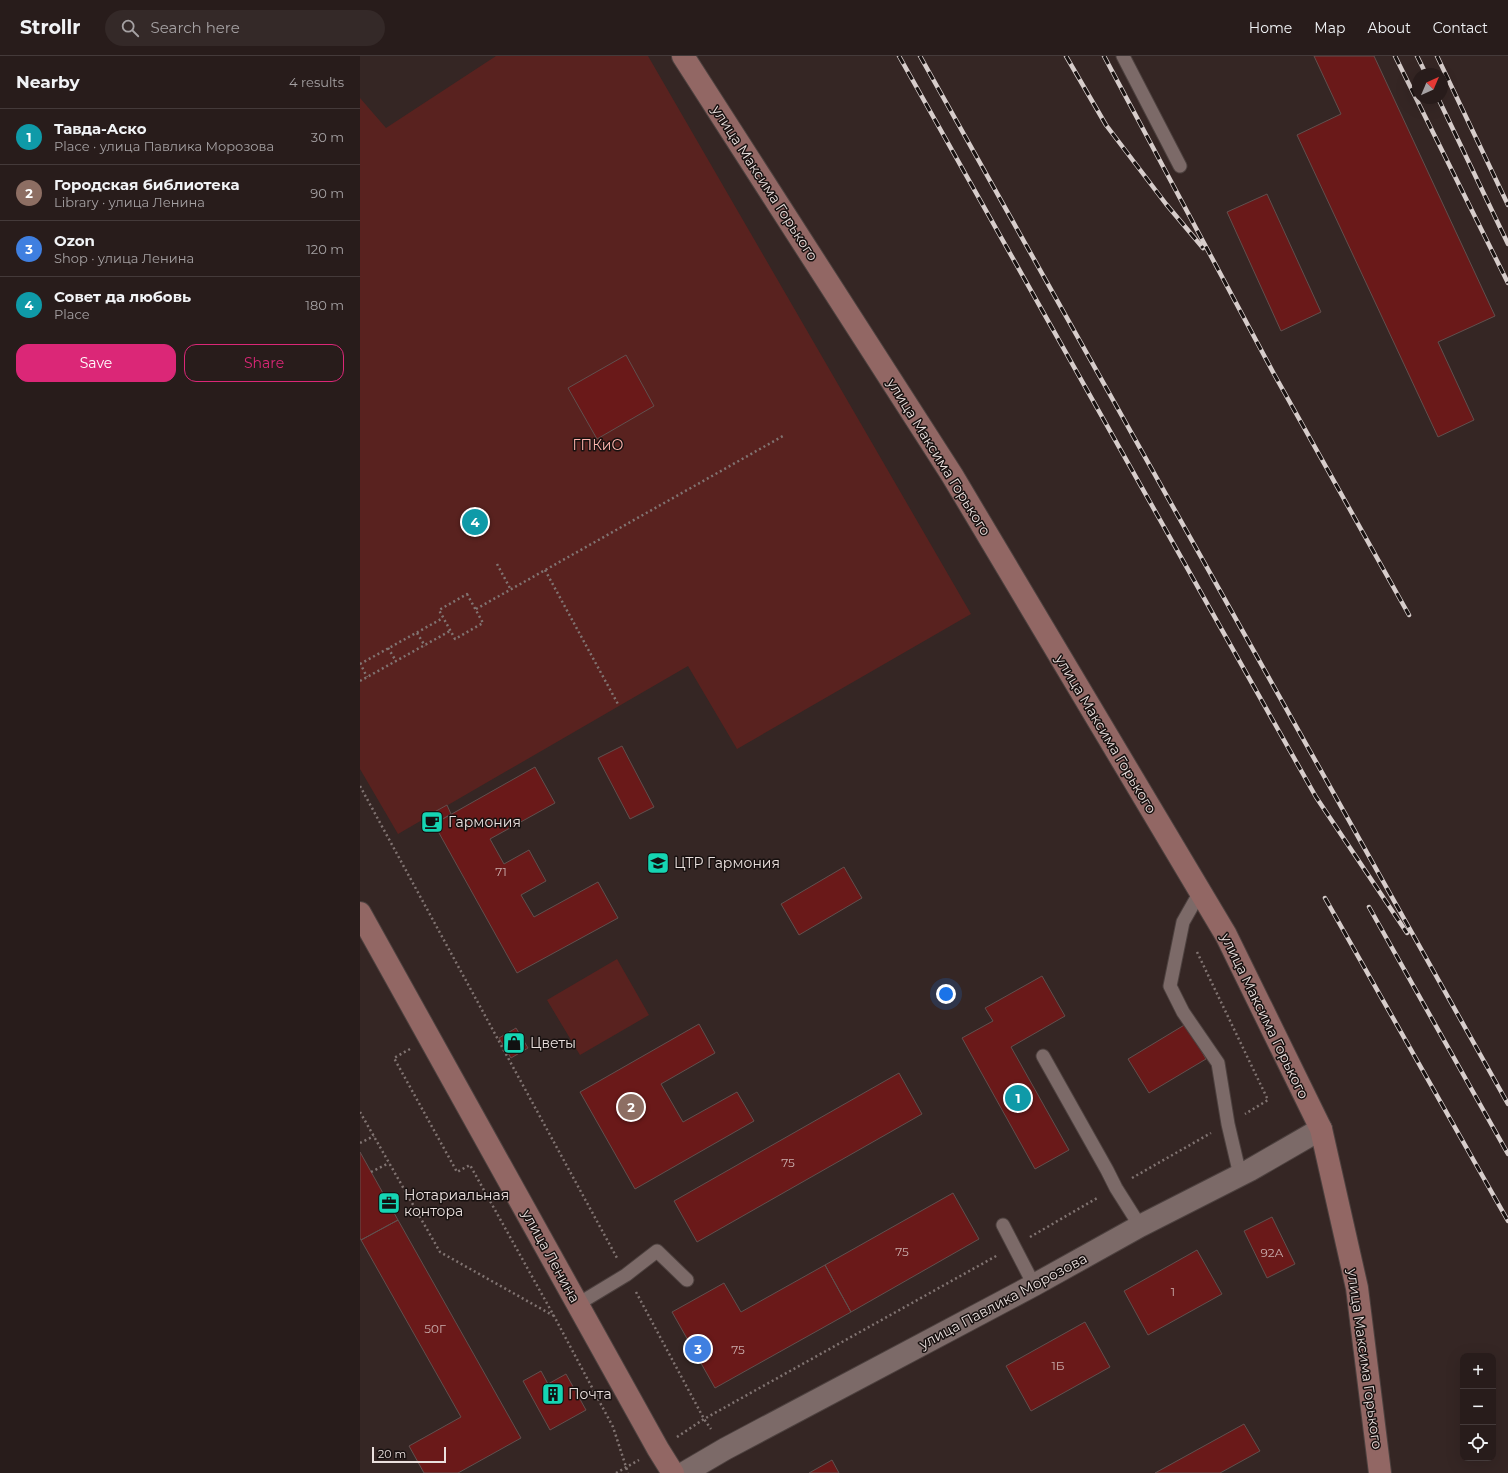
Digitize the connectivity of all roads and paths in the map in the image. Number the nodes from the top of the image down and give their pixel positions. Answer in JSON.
{"nodes":[{"id":1,"x":683,"y":56,"type":"edge"},
{"id":2,"x":1123,"y":56,"type":"edge"},
{"id":3,"x":1180,"y":166,"type":"dead end"},
{"id":4,"x":783,"y":436,"type":"dead end"},
{"id":5,"x":498,"y":564,"type":"dead end"},
{"id":6,"x":544,"y":570,"type":"junction"},
{"id":7,"x":511,"y":590,"type":"junction"},
{"id":8,"x":476,"y":609,"type":"junction"},
{"id":9,"x":443,"y":618,"type":"junction"},
{"id":10,"x":450,"y":631,"type":"junction"},
{"id":11,"x":417,"y":633,"type":"junction"},
{"id":12,"x":425,"y":646,"type":"junction"},
{"id":13,"x":388,"y":648,"type":"junction"},
{"id":14,"x":396,"y":661,"type":"junction"},
{"id":15,"x":360,"y":664,"type":"edge"},
{"id":16,"x":368,"y":677,"type":"junction"},
{"id":17,"x":360,"y":681,"type":"edge"},
{"id":18,"x":619,"y":706,"type":"dead end"},
{"id":19,"x":360,"y":786,"type":"edge"},
{"id":20,"x":1200,"y":892,"type":"junction"},
{"id":21,"x":360,"y":913,"type":"edge"},
{"id":22,"x":407,"y":1042,"type":"dead end"},
{"id":23,"x":1043,"y":1056,"type":"dead end"},
{"id":24,"x":360,"y":1112,"type":"edge"},
{"id":25,"x":1321,"y":1129,"type":"junction"},
{"id":26,"x":374,"y":1136,"type":"junction"},
{"id":27,"x":360,"y":1143,"type":"edge"},
{"id":28,"x":389,"y":1163,"type":"junction"},
{"id":29,"x":371,"y":1172,"type":"dead end"},
{"id":30,"x":1240,"y":1175,"type":"junction"},
{"id":31,"x":1003,"y":1226,"type":"dead end"},
{"id":32,"x":1140,"y":1226,"type":"junction"},
{"id":33,"x":626,"y":1275,"type":"junction"},
{"id":34,"x":688,"y":1280,"type":"dead end"},
{"id":35,"x":1034,"y":1285,"type":"junction"},
{"id":36,"x":578,"y":1304,"type":"junction"},
{"id":37,"x":554,"y":1316,"type":"junction"},
{"id":38,"x":725,"y":1449,"type":"junction"},
{"id":39,"x":628,"y":1473,"type":"edge"},
{"id":40,"x":673,"y":1473,"type":"edge"},
{"id":41,"x":684,"y":1473,"type":"edge"},
{"id":42,"x":1380,"y":1473,"type":"edge"}],
"edges":[{"from":1,"to":20,"type":"street","name":"улица Максима Горького"},
{"from":2,"to":3,"type":"lane"},
{"from":4,"to":6,"type":"path"},
{"from":5,"to":7,"type":"path"},
{"from":6,"to":7,"type":"path"},
{"from":6,"to":18,"type":"path"},
{"from":7,"to":8,"type":"path"},
{"from":8,"to":9,"type":"path"},
{"from":8,"to":10,"type":"path"},
{"from":9,"to":10,"type":"path"},
{"from":9,"to":11,"type":"path"},
{"from":10,"to":12,"type":"path"},
{"from":11,"to":12,"type":"path"},
{"from":11,"to":13,"type":"path"},
{"from":12,"to":14,"type":"path"},
{"from":13,"to":14,"type":"path"},
{"from":13,"to":15,"type":"path"},
{"from":14,"to":16,"type":"path"},
{"from":15,"to":16,"type":"path"},
{"from":16,"to":17,"type":"path"},
{"from":19,"to":33,"type":"path"},
{"from":20,"to":25,"type":"street","name":"улица Максима Горького"},
{"from":20,"to":30,"type":"lane"},
{"from":21,"to":36,"type":"street","name":"улица Ленина"},
{"from":22,"to":37,"type":"path"},
{"from":23,"to":32,"type":"lane"},
{"from":24,"to":26,"type":"path"},
{"from":25,"to":30,"type":"street","name":"улица Павлика Морозова"},
{"from":25,"to":42,"type":"street","name":"улица Максима Горького"},
{"from":26,"to":27,"type":"path"},
{"from":26,"to":28,"type":"path"},
{"from":28,"to":29,"type":"path"},
{"from":28,"to":37,"type":"path"},
{"from":30,"to":32,"type":"street","name":"улица Павлика Морозова"},
{"from":31,"to":35,"type":"lane"},
{"from":32,"to":35,"type":"street","name":"улица Павлика Морозова"},
{"from":33,"to":34,"type":"lane"},
{"from":33,"to":36,"type":"lane"},
{"from":33,"to":38,"type":"path"},
{"from":35,"to":38,"type":"street","name":"улица Павлика Морозова"},
{"from":36,"to":40,"type":"street","name":"улица Ленина"},
{"from":37,"to":39,"type":"path"},
{"from":38,"to":41,"type":"street","name":"улица Павлика Морозова"}]}
